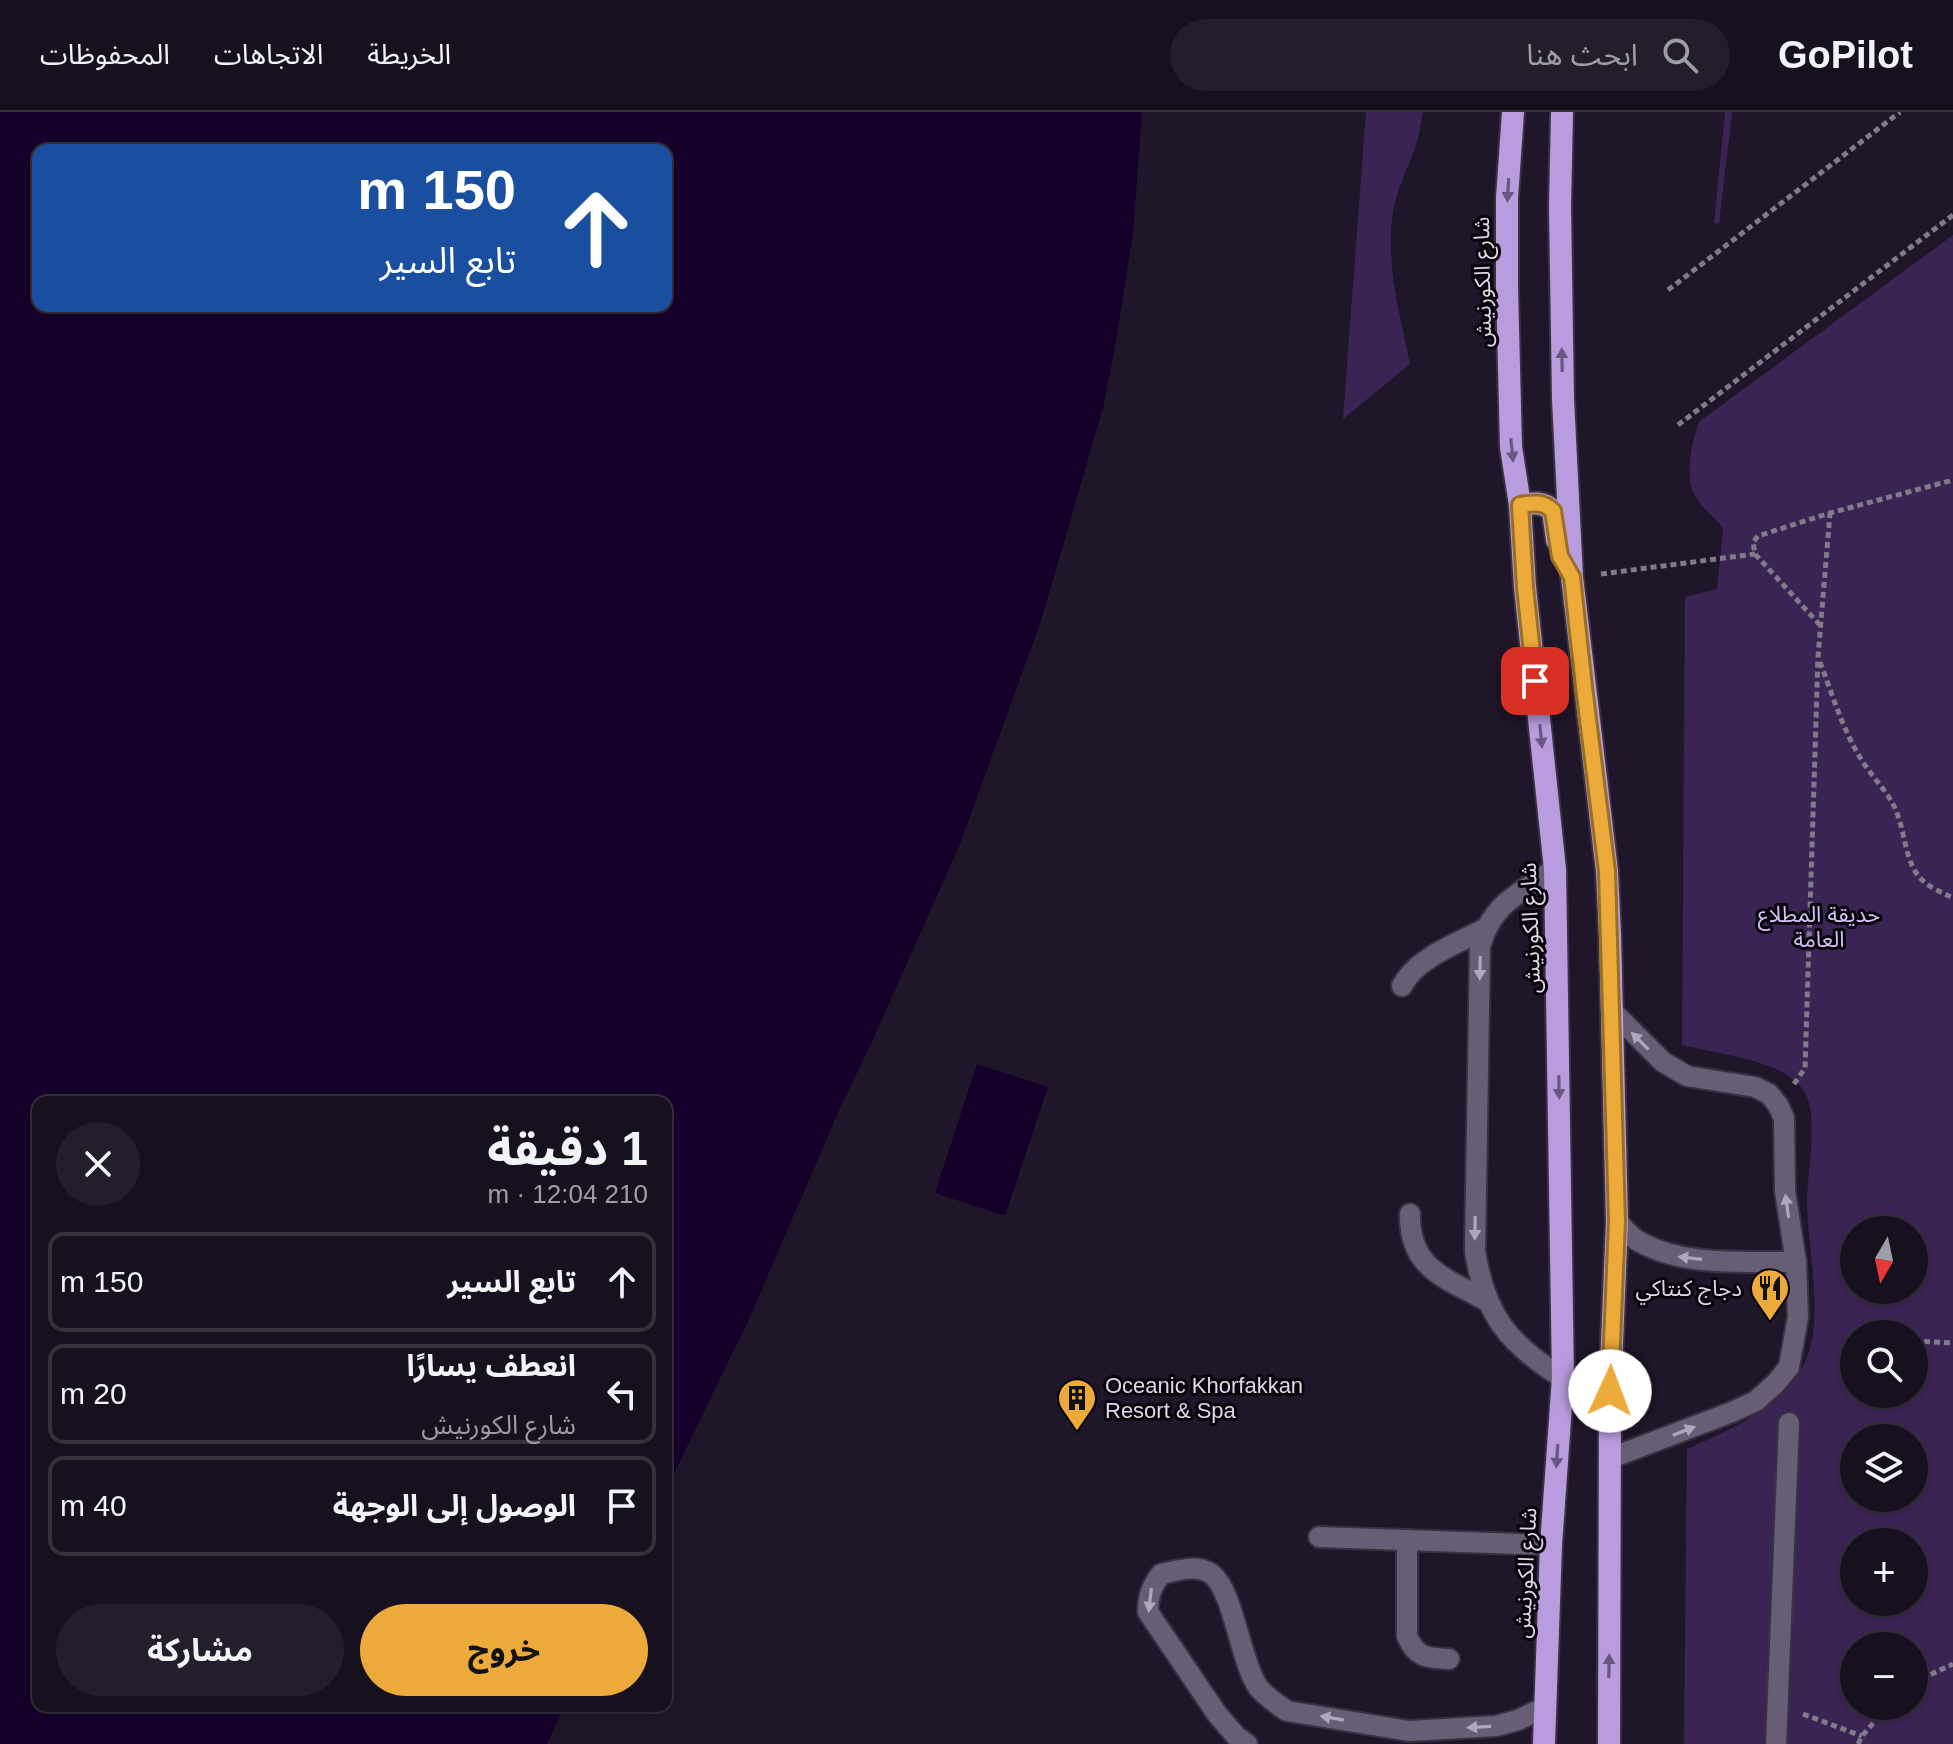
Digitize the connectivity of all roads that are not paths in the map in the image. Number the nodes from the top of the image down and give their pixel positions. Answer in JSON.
{"nodes":[{"id":1,"x":1513,"y":112,"type":"edge"},
{"id":2,"x":1562,"y":112,"type":"edge"},
{"id":3,"x":1520,"y":505,"type":"junction"},
{"id":4,"x":1572,"y":577,"type":"junction"},
{"id":5,"x":1555,"y":869,"type":"junction"},
{"id":6,"x":1485,"y":929,"type":"junction"},
{"id":7,"x":1402,"y":986,"type":"dead end"},
{"id":8,"x":1612,"y":1011,"type":"junction"},
{"id":9,"x":1410,"y":1214,"type":"dead end"},
{"id":10,"x":1617,"y":1221,"type":"junction"},
{"id":11,"x":1796,"y":1262,"type":"junction"},
{"id":12,"x":1487,"y":1301,"type":"junction"},
{"id":13,"x":1563,"y":1378,"type":"junction"},
{"id":14,"x":1789,"y":1423,"type":"dead end"},
{"id":15,"x":1611,"y":1458,"type":"junction"},
{"id":16,"x":1319,"y":1537,"type":"dead end"},
{"id":17,"x":1407,"y":1540,"type":"junction"},
{"id":18,"x":1551,"y":1545,"type":"junction"},
{"id":19,"x":1449,"y":1659,"type":"dead end"},
{"id":20,"x":1545,"y":1707,"type":"junction"},
{"id":21,"x":1409,"y":1738,"type":"edge"},
{"id":22,"x":1238,"y":1741,"type":"edge"},
{"id":23,"x":1544,"y":1744,"type":"edge"},
{"id":24,"x":1609,"y":1744,"type":"edge"},
{"id":25,"x":1776,"y":1744,"type":"edge"}],
"edges":[{"from":1,"to":3,"type":"highway","name":"شارع الكورنيش","one_way":true},
{"from":4,"to":2,"type":"highway","one_way":true},
{"from":3,"to":4,"type":"highway"},
{"from":3,"to":5,"type":"highway","name":"شارع الكورنيش","one_way":true},
{"from":4,"to":8,"type":"highway"},
{"from":5,"to":6,"type":"lane"},
{"from":5,"to":13,"type":"highway","name":"شارع الكورنيش","one_way":true},
{"from":6,"to":7,"type":"lane"},
{"from":6,"to":12,"type":"lane","one_way":true},
{"from":8,"to":10,"type":"highway"},
{"from":11,"to":8,"type":"lane","one_way":true},
{"from":9,"to":12,"type":"lane"},
{"from":11,"to":10,"type":"lane","one_way":true},
{"from":10,"to":15,"type":"highway"},
{"from":15,"to":11,"type":"lane","one_way":true},
{"from":12,"to":13,"type":"lane"},
{"from":13,"to":18,"type":"highway","name":"شارع الكورنيش","one_way":true},
{"from":14,"to":25,"type":"lane"},
{"from":24,"to":15,"type":"highway","one_way":true},
{"from":16,"to":17,"type":"lane"},
{"from":17,"to":18,"type":"lane"},
{"from":17,"to":19,"type":"lane"},
{"from":18,"to":20,"type":"highway","name":"شارع الكورنيش"},
{"from":20,"to":21,"type":"lane","one_way":true},
{"from":20,"to":23,"type":"highway","name":"شارع الكورنيش"},
{"from":21,"to":22,"type":"lane","one_way":true}]}
